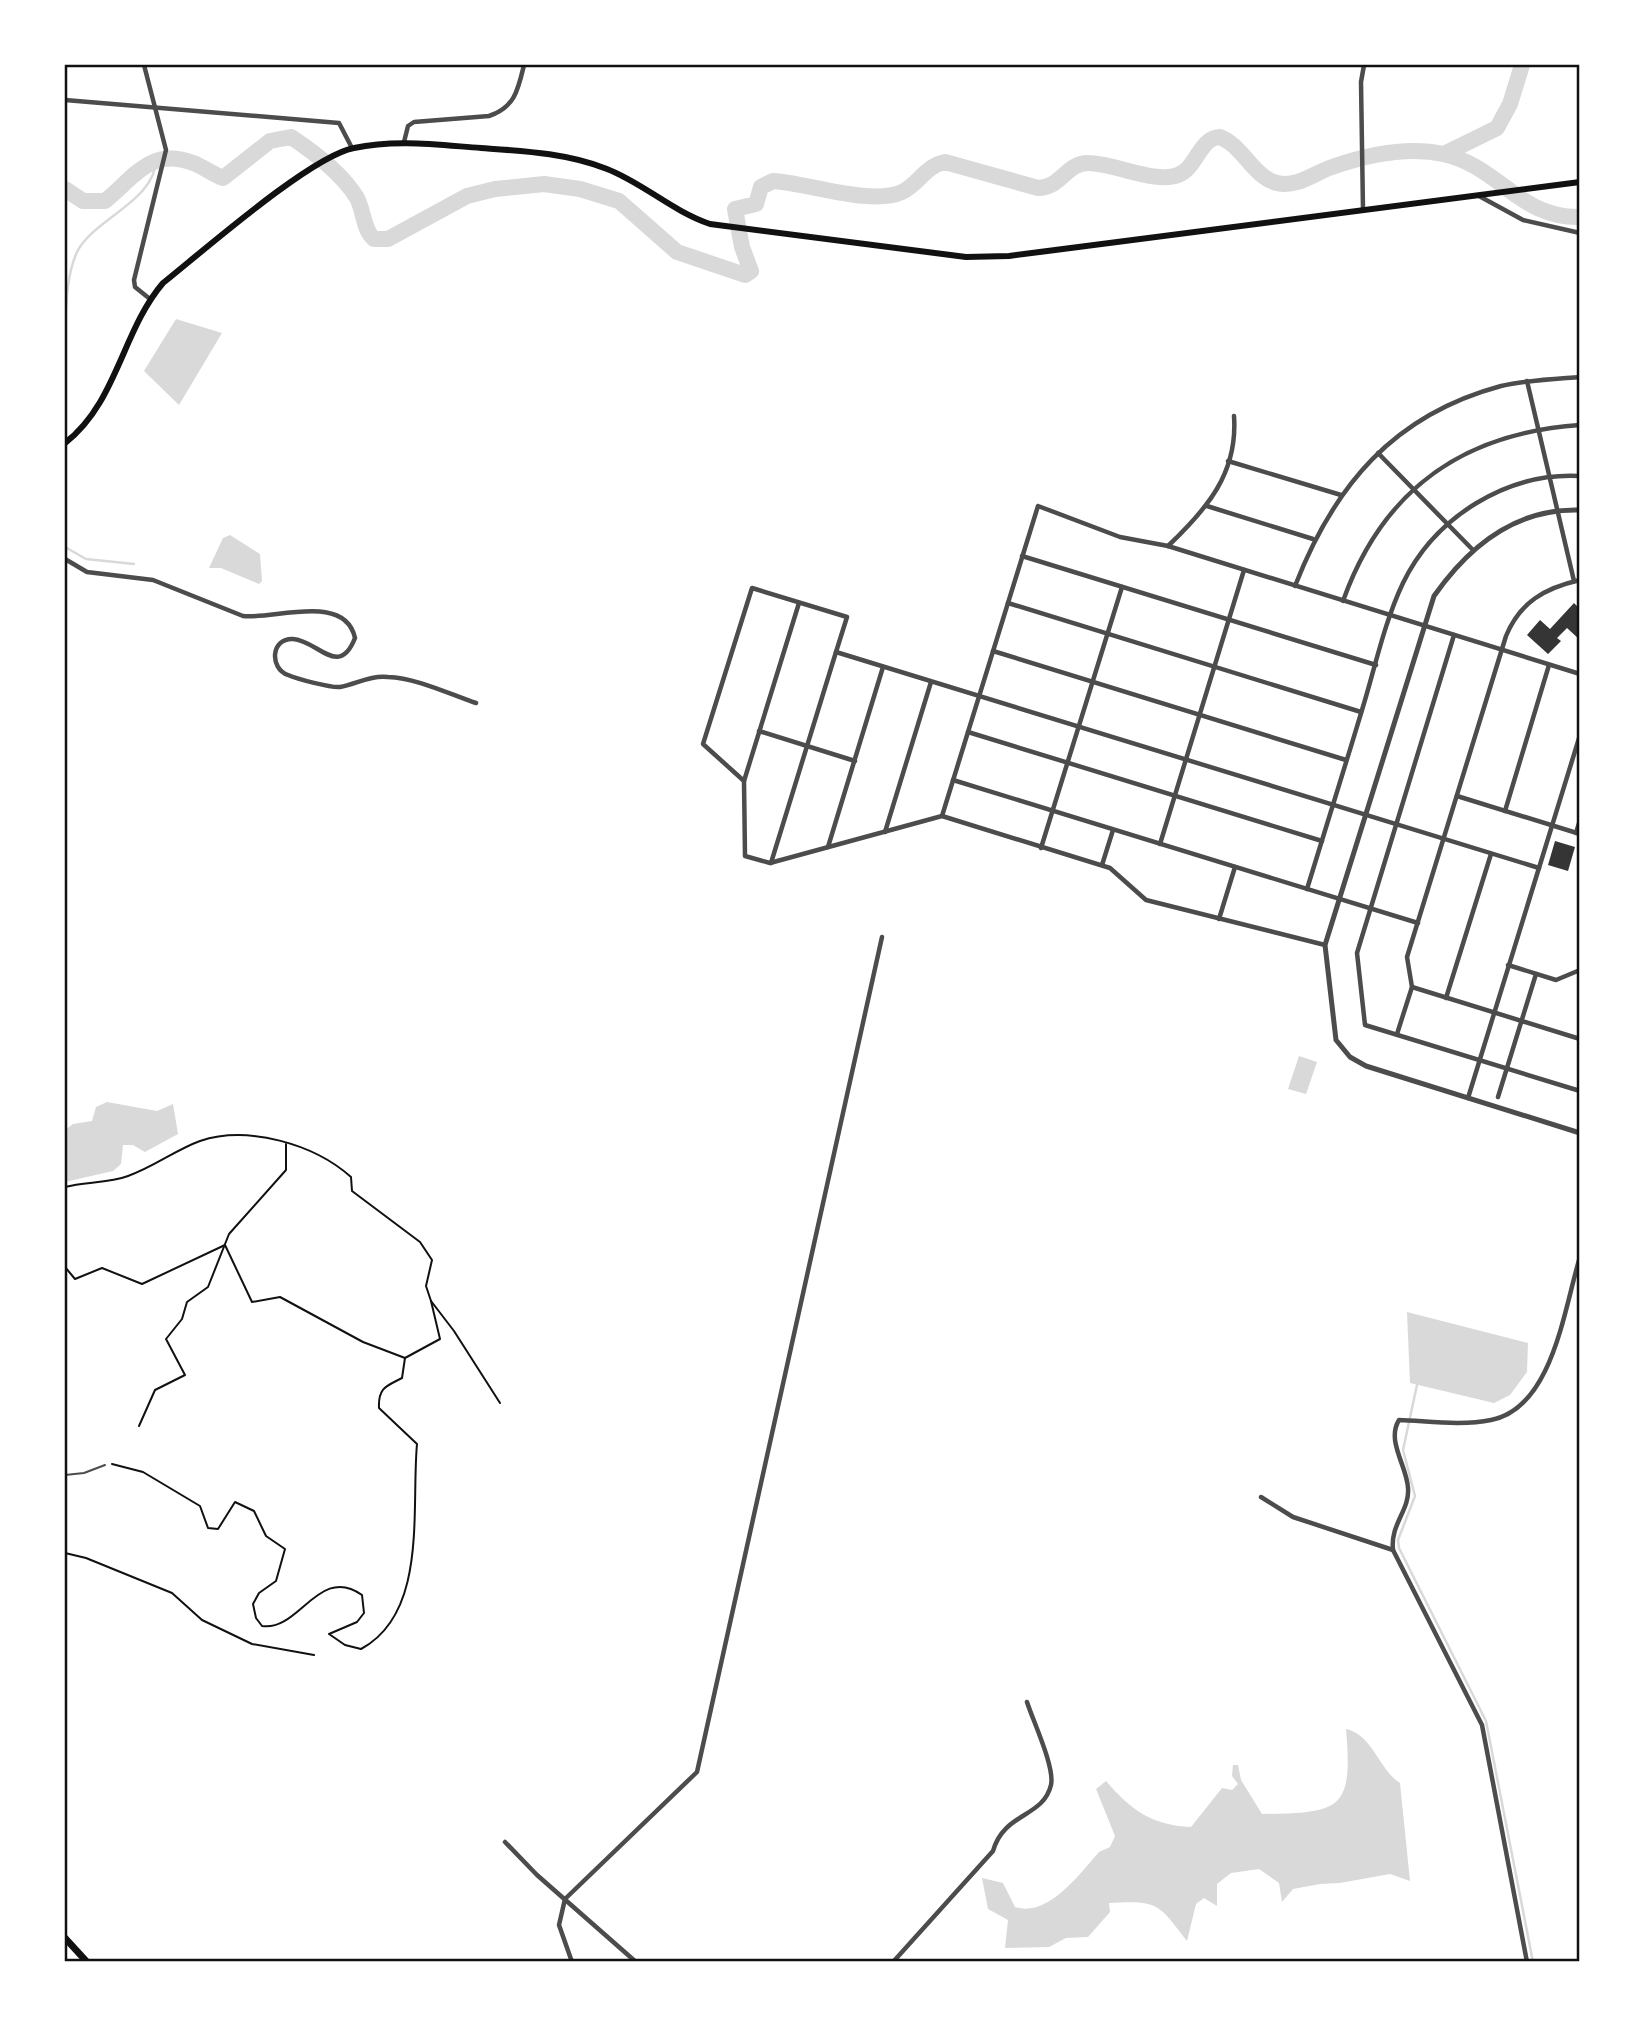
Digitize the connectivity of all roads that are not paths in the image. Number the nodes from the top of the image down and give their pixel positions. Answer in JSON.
{"nodes":[{"id":1,"x":144,"y":65,"type":"edge"},
{"id":2,"x":524,"y":65,"type":"edge"},
{"id":3,"x":1364,"y":65,"type":"edge"},
{"id":4,"x":65,"y":100,"type":"edge"},
{"id":5,"x":157,"y":107,"type":"junction"},
{"id":6,"x":404,"y":142,"type":"junction"},
{"id":7,"x":352,"y":148,"type":"junction"},
{"id":8,"x":1580,"y":182,"type":"edge"},
{"id":9,"x":1478,"y":195,"type":"junction"},
{"id":10,"x":1363,"y":210,"type":"junction"},
{"id":11,"x":1580,"y":233,"type":"edge"},
{"id":12,"x":150,"y":299,"type":"junction"},
{"id":13,"x":1580,"y":377,"type":"edge"},
{"id":14,"x":1527,"y":381,"type":"junction"},
{"id":15,"x":1234,"y":416,"type":"dead end"},
{"id":16,"x":1580,"y":425,"type":"edge"},
{"id":17,"x":1538,"y":428,"type":"junction"},
{"id":18,"x":65,"y":443,"type":"edge"},
{"id":19,"x":1378,"y":453,"type":"junction"},
{"id":20,"x":1228,"y":461,"type":"junction"},
{"id":21,"x":1550,"y":476,"type":"junction"},
{"id":22,"x":1580,"y":476,"type":"edge"},
{"id":23,"x":1414,"y":490,"type":"junction"},
{"id":24,"x":1340,"y":495,"type":"junction"},
{"id":25,"x":1207,"y":506,"type":"junction"},
{"id":26,"x":1557,"y":509,"type":"junction"},
{"id":27,"x":1580,"y":510,"type":"edge"},
{"id":28,"x":1448,"y":524,"type":"junction"},
{"id":29,"x":1313,"y":539,"type":"junction"},
{"id":30,"x":1168,"y":546,"type":"junction"},
{"id":31,"x":1472,"y":549,"type":"junction"},
{"id":32,"x":1022,"y":556,"type":"junction"},
{"id":33,"x":65,"y":559,"type":"edge"},
{"id":34,"x":1244,"y":570,"type":"junction"},
{"id":35,"x":1580,"y":580,"type":"edge"},
{"id":36,"x":1574,"y":581,"type":"junction"},
{"id":37,"x":1295,"y":586,"type":"junction"},
{"id":38,"x":1122,"y":587,"type":"junction"},
{"id":39,"x":1343,"y":601,"type":"junction"},
{"id":40,"x":799,"y":603,"type":"junction"},
{"id":41,"x":1008,"y":603,"type":"junction"},
{"id":42,"x":1391,"y":615,"type":"junction"},
{"id":43,"x":1229,"y":620,"type":"junction"},
{"id":44,"x":1423,"y":625,"type":"junction"},
{"id":45,"x":1107,"y":635,"type":"junction"},
{"id":46,"x":1454,"y":635,"type":"junction"},
{"id":47,"x":1502,"y":650,"type":"junction"},
{"id":48,"x":993,"y":651,"type":"junction"},
{"id":49,"x":836,"y":652,"type":"junction"},
{"id":50,"x":1376,"y":665,"type":"junction"},
{"id":51,"x":1549,"y":665,"type":"junction"},
{"id":52,"x":883,"y":667,"type":"junction"},
{"id":53,"x":1214,"y":668,"type":"junction"},
{"id":54,"x":1580,"y":674,"type":"edge"},
{"id":55,"x":932,"y":682,"type":"junction"},
{"id":56,"x":1092,"y":682,"type":"junction"},
{"id":57,"x":979,"y":696,"type":"junction"},
{"id":58,"x":476,"y":702,"type":"dead end"},
{"id":59,"x":1361,"y":712,"type":"junction"},
{"id":60,"x":1200,"y":715,"type":"junction"},
{"id":61,"x":1078,"y":727,"type":"junction"},
{"id":62,"x":759,"y":731,"type":"junction"},
{"id":63,"x":968,"y":732,"type":"junction"},
{"id":64,"x":1580,"y":735,"type":"edge"},
{"id":65,"x":807,"y":746,"type":"junction"},
{"id":66,"x":1186,"y":760,"type":"junction"},
{"id":67,"x":1347,"y":760,"type":"junction"},
{"id":68,"x":855,"y":761,"type":"junction"},
{"id":69,"x":1067,"y":763,"type":"junction"},
{"id":70,"x":953,"y":780,"type":"junction"},
{"id":71,"x":744,"y":781,"type":"junction"},
{"id":72,"x":1175,"y":796,"type":"junction"},
{"id":73,"x":1457,"y":796,"type":"junction"},
{"id":74,"x":1333,"y":806,"type":"junction"},
{"id":75,"x":1053,"y":810,"type":"junction"},
{"id":76,"x":1505,"y":811,"type":"junction"},
{"id":77,"x":1364,"y":815,"type":"junction"},
{"id":78,"x":942,"y":816,"type":"junction"},
{"id":79,"x":1580,"y":820,"type":"edge"},
{"id":80,"x":1396,"y":825,"type":"junction"},
{"id":81,"x":1552,"y":825,"type":"junction"},
{"id":82,"x":1113,"y":830,"type":"junction"},
{"id":83,"x":885,"y":832,"type":"junction"},
{"id":84,"x":1578,"y":833,"type":"edge"},
{"id":85,"x":1443,"y":840,"type":"junction"},
{"id":86,"x":1322,"y":841,"type":"junction"},
{"id":87,"x":1160,"y":844,"type":"junction"},
{"id":88,"x":827,"y":848,"type":"junction"},
{"id":89,"x":1041,"y":848,"type":"junction"},
{"id":90,"x":1491,"y":854,"type":"junction"},
{"id":91,"x":770,"y":863,"type":"junction"},
{"id":92,"x":1102,"y":865,"type":"junction"},
{"id":93,"x":1235,"y":867,"type":"junction"},
{"id":94,"x":1539,"y":868,"type":"junction"},
{"id":95,"x":1307,"y":889,"type":"junction"},
{"id":96,"x":1339,"y":899,"type":"junction"},
{"id":97,"x":1370,"y":908,"type":"junction"},
{"id":98,"x":1219,"y":919,"type":"junction"},
{"id":99,"x":1418,"y":923,"type":"junction"},
{"id":100,"x":882,"y":937,"type":"dead end"},
{"id":101,"x":1325,"y":945,"type":"junction"},
{"id":102,"x":1508,"y":965,"type":"junction"},
{"id":103,"x":1580,"y":970,"type":"edge"},
{"id":104,"x":1535,"y":974,"type":"junction"},
{"id":105,"x":1412,"y":987,"type":"junction"},
{"id":106,"x":1446,"y":998,"type":"junction"},
{"id":107,"x":1495,"y":1013,"type":"junction"},
{"id":108,"x":1521,"y":1021,"type":"junction"},
{"id":109,"x":1397,"y":1034,"type":"junction"},
{"id":110,"x":1580,"y":1039,"type":"edge"},
{"id":111,"x":1480,"y":1060,"type":"junction"},
{"id":112,"x":1507,"y":1068,"type":"junction"},
{"id":113,"x":1580,"y":1091,"type":"edge"},
{"id":114,"x":1498,"y":1097,"type":"dead end"},
{"id":115,"x":1468,"y":1098,"type":"junction"},
{"id":116,"x":1580,"y":1133,"type":"edge"},
{"id":117,"x":1580,"y":1257,"type":"edge"},
{"id":118,"x":105,"y":1465,"type":"road end"},
{"id":119,"x":65,"y":1475,"type":"edge"},
{"id":120,"x":1261,"y":1497,"type":"dead end"},
{"id":121,"x":1393,"y":1550,"type":"junction"},
{"id":122,"x":1027,"y":1702,"type":"dead end"},
{"id":123,"x":506,"y":1842,"type":"dead end"},
{"id":124,"x":565,"y":1899,"type":"junction"},
{"id":125,"x":65,"y":1938,"type":"edge"},
{"id":126,"x":87,"y":1962,"type":"edge"},
{"id":127,"x":572,"y":1962,"type":"edge"},
{"id":128,"x":635,"y":1962,"type":"edge"},
{"id":129,"x":893,"y":1962,"type":"edge"},
{"id":130,"x":1527,"y":1962,"type":"edge"}],
"edges":[{"from":1,"to":5,"type":"street"},
{"from":2,"to":6,"type":"street"},
{"from":3,"to":10,"type":"street"},
{"from":4,"to":5,"type":"street"},
{"from":5,"to":7,"type":"street"},
{"from":5,"to":12,"type":"street"},
{"from":6,"to":7,"type":"main road"},
{"from":6,"to":10,"type":"main road"},
{"from":7,"to":12,"type":"main road"},
{"from":8,"to":9,"type":"main road"},
{"from":9,"to":10,"type":"main road"},
{"from":9,"to":11,"type":"street"},
{"from":12,"to":18,"type":"main road"},
{"from":13,"to":14,"type":"street"},
{"from":14,"to":17,"type":"street"},
{"from":14,"to":19,"type":"street"},
{"from":15,"to":20,"type":"street"},
{"from":16,"to":17,"type":"street"},
{"from":17,"to":21,"type":"street"},
{"from":17,"to":23,"type":"street"},
{"from":19,"to":23,"type":"street"},
{"from":19,"to":24,"type":"street"},
{"from":20,"to":24,"type":"street"},
{"from":20,"to":25,"type":"street"},
{"from":21,"to":22,"type":"street"},
{"from":21,"to":26,"type":"street"},
{"from":21,"to":28,"type":"street"},
{"from":23,"to":28,"type":"street"},
{"from":23,"to":39,"type":"street"},
{"from":24,"to":29,"type":"street"},
{"from":25,"to":29,"type":"street"},
{"from":25,"to":30,"type":"street"},
{"from":26,"to":27,"type":"street"},
{"from":26,"to":31,"type":"street"},
{"from":26,"to":36,"type":"street"},
{"from":28,"to":31,"type":"street"},
{"from":28,"to":42,"type":"street"},
{"from":29,"to":37,"type":"street"},
{"from":30,"to":32,"type":"street"},
{"from":30,"to":34,"type":"street"},
{"from":31,"to":44,"type":"street"},
{"from":32,"to":38,"type":"street"},
{"from":32,"to":41,"type":"street"},
{"from":33,"to":58,"type":"street"},
{"from":34,"to":37,"type":"street"},
{"from":34,"to":43,"type":"street"},
{"from":35,"to":36,"type":"street"},
{"from":36,"to":47,"type":"street"},
{"from":37,"to":39,"type":"street"},
{"from":38,"to":43,"type":"street"},
{"from":38,"to":45,"type":"street"},
{"from":39,"to":42,"type":"street"},
{"from":40,"to":49,"type":"street"},
{"from":40,"to":62,"type":"street"},
{"from":40,"to":71,"type":"street"},
{"from":41,"to":45,"type":"street"},
{"from":41,"to":48,"type":"street"},
{"from":42,"to":44,"type":"street"},
{"from":42,"to":50,"type":"street"},
{"from":43,"to":50,"type":"street"},
{"from":43,"to":53,"type":"street"},
{"from":44,"to":46,"type":"street"},
{"from":44,"to":77,"type":"street"},
{"from":45,"to":53,"type":"street"},
{"from":45,"to":56,"type":"street"},
{"from":46,"to":47,"type":"street"},
{"from":46,"to":80,"type":"street"},
{"from":47,"to":51,"type":"street"},
{"from":47,"to":73,"type":"street"},
{"from":48,"to":56,"type":"street"},
{"from":48,"to":57,"type":"street"},
{"from":49,"to":52,"type":"street"},
{"from":49,"to":65,"type":"street"},
{"from":50,"to":59,"type":"street"},
{"from":51,"to":54,"type":"street"},
{"from":51,"to":76,"type":"street"},
{"from":52,"to":55,"type":"street"},
{"from":52,"to":68,"type":"street"},
{"from":53,"to":59,"type":"street"},
{"from":53,"to":60,"type":"street"},
{"from":55,"to":57,"type":"street"},
{"from":55,"to":83,"type":"street"},
{"from":56,"to":60,"type":"street"},
{"from":56,"to":61,"type":"street"},
{"from":57,"to":61,"type":"street"},
{"from":57,"to":63,"type":"street"},
{"from":59,"to":67,"type":"street"},
{"from":60,"to":66,"type":"street"},
{"from":60,"to":67,"type":"street"},
{"from":61,"to":66,"type":"street"},
{"from":61,"to":69,"type":"street"},
{"from":62,"to":65,"type":"street"},
{"from":62,"to":71,"type":"street"},
{"from":63,"to":69,"type":"street"},
{"from":63,"to":70,"type":"street"},
{"from":64,"to":81,"type":"street"},
{"from":65,"to":68,"type":"street"},
{"from":65,"to":91,"type":"street"},
{"from":66,"to":72,"type":"street"},
{"from":66,"to":74,"type":"street"},
{"from":67,"to":74,"type":"street"},
{"from":68,"to":88,"type":"street"},
{"from":69,"to":72,"type":"street"},
{"from":69,"to":75,"type":"street"},
{"from":70,"to":75,"type":"street"},
{"from":70,"to":78,"type":"street"},
{"from":71,"to":91,"type":"street"},
{"from":72,"to":86,"type":"street"},
{"from":72,"to":87,"type":"street"},
{"from":73,"to":76,"type":"street"},
{"from":73,"to":85,"type":"street"},
{"from":74,"to":77,"type":"street"},
{"from":74,"to":86,"type":"street"},
{"from":75,"to":82,"type":"street"},
{"from":75,"to":89,"type":"street"},
{"from":76,"to":81,"type":"street"},
{"from":77,"to":80,"type":"street"},
{"from":77,"to":96,"type":"street"},
{"from":78,"to":83,"type":"street"},
{"from":78,"to":89,"type":"street"},
{"from":79,"to":84,"type":"street"},
{"from":80,"to":85,"type":"street"},
{"from":80,"to":97,"type":"street"},
{"from":81,"to":84,"type":"street"},
{"from":81,"to":94,"type":"street"},
{"from":82,"to":87,"type":"street"},
{"from":82,"to":92,"type":"street"},
{"from":83,"to":88,"type":"street"},
{"from":85,"to":90,"type":"street"},
{"from":85,"to":99,"type":"street"},
{"from":86,"to":95,"type":"street"},
{"from":87,"to":93,"type":"street"},
{"from":88,"to":91,"type":"street"},
{"from":89,"to":92,"type":"street"},
{"from":90,"to":94,"type":"street"},
{"from":90,"to":106,"type":"street"},
{"from":92,"to":98,"type":"street"},
{"from":93,"to":95,"type":"street"},
{"from":93,"to":98,"type":"street"},
{"from":94,"to":102,"type":"street"},
{"from":95,"to":96,"type":"street"},
{"from":96,"to":97,"type":"street"},
{"from":96,"to":101,"type":"street"},
{"from":97,"to":99,"type":"street"},
{"from":97,"to":109,"type":"street"},
{"from":98,"to":101,"type":"street"},
{"from":99,"to":105,"type":"street"},
{"from":100,"to":124,"type":"street"},
{"from":101,"to":115,"type":"street"},
{"from":102,"to":104,"type":"street"},
{"from":102,"to":107,"type":"street"},
{"from":103,"to":104,"type":"street"},
{"from":104,"to":108,"type":"street"},
{"from":105,"to":106,"type":"street"},
{"from":105,"to":109,"type":"street"},
{"from":106,"to":107,"type":"street"},
{"from":107,"to":108,"type":"street"},
{"from":107,"to":111,"type":"street"},
{"from":108,"to":110,"type":"street"},
{"from":108,"to":112,"type":"street"},
{"from":109,"to":111,"type":"street"},
{"from":111,"to":112,"type":"street"},
{"from":111,"to":115,"type":"street"},
{"from":112,"to":113,"type":"street"},
{"from":112,"to":114,"type":"street"},
{"from":115,"to":116,"type":"street"},
{"from":117,"to":121,"type":"street"},
{"from":118,"to":119,"type":"lane"},
{"from":120,"to":121,"type":"street"},
{"from":121,"to":130,"type":"street"},
{"from":122,"to":129,"type":"street"},
{"from":123,"to":124,"type":"street"},
{"from":124,"to":127,"type":"street"},
{"from":124,"to":128,"type":"street"},
{"from":125,"to":126,"type":"highway"}]}
